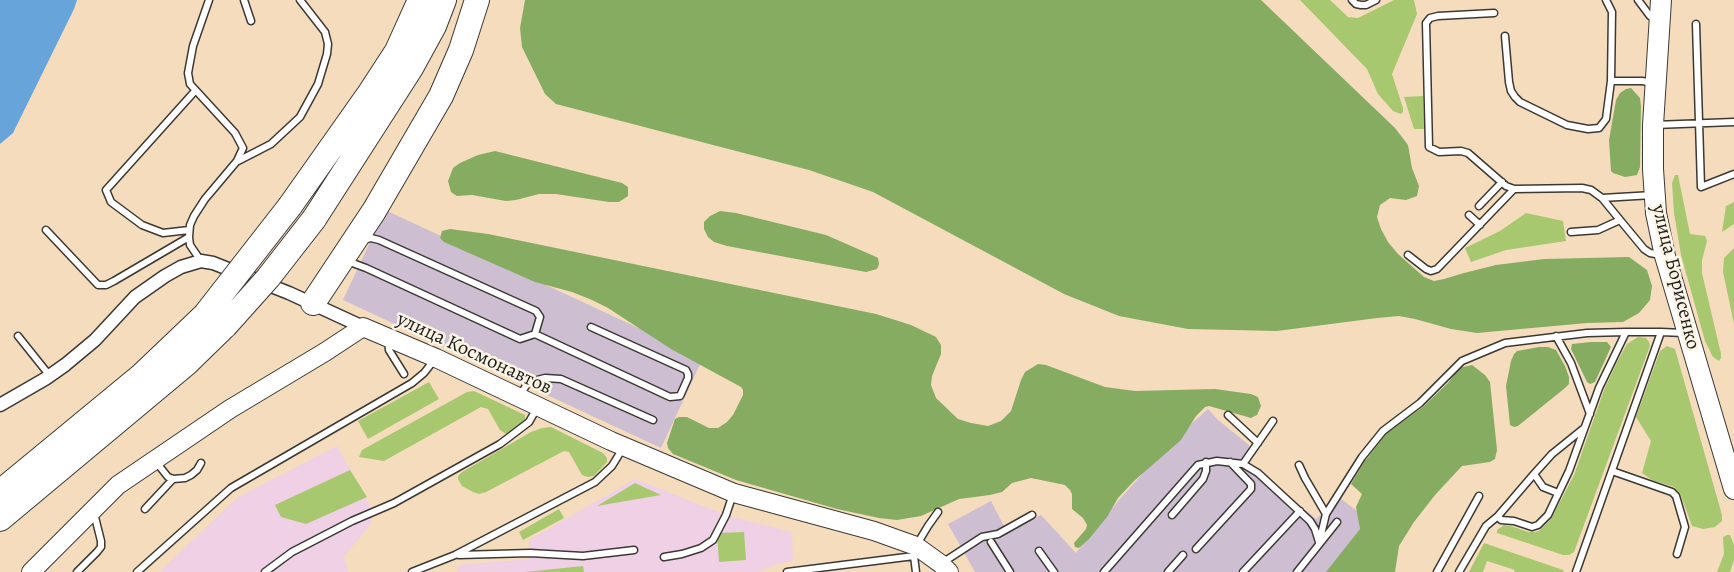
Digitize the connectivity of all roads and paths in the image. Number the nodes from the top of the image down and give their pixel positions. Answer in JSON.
{"nodes":[{"id":1,"x":208,"y":0,"type":"edge"},
{"id":2,"x":244,"y":0,"type":"edge"},
{"id":3,"x":300,"y":0,"type":"edge"},
{"id":4,"x":420,"y":0,"type":"edge"},
{"id":5,"x":444,"y":0,"type":"edge"},
{"id":6,"x":477,"y":0,"type":"edge"},
{"id":7,"x":1352,"y":0,"type":"edge"},
{"id":8,"x":1376,"y":0,"type":"edge"},
{"id":9,"x":1606,"y":0,"type":"edge"},
{"id":10,"x":1638,"y":0,"type":"edge"},
{"id":11,"x":1661,"y":0,"type":"edge"},
{"id":12,"x":1494,"y":14,"type":"dead end"},
{"id":13,"x":251,"y":21,"type":"dead end"},
{"id":14,"x":1660,"y":23,"type":"junction"},
{"id":15,"x":1696,"y":24,"type":"dead end"},
{"id":16,"x":1505,"y":36,"type":"dead end"},
{"id":17,"x":1610,"y":81,"type":"junction"},
{"id":18,"x":1655,"y":83,"type":"junction"},
{"id":19,"x":196,"y":91,"type":"junction"},
{"id":20,"x":1734,"y":122,"type":"edge"},
{"id":21,"x":1699,"y":124,"type":"junction"},
{"id":22,"x":1653,"y":125,"type":"junction"},
{"id":23,"x":237,"y":161,"type":"junction"},
{"id":24,"x":1734,"y":174,"type":"edge"},
{"id":25,"x":1502,"y":182,"type":"junction"},
{"id":26,"x":1514,"y":189,"type":"junction"},
{"id":27,"x":1654,"y":195,"type":"junction"},
{"id":28,"x":1602,"y":198,"type":"junction"},
{"id":29,"x":1479,"y":206,"type":"dead end"},
{"id":30,"x":1469,"y":215,"type":"dead end"},
{"id":31,"x":1620,"y":220,"type":"junction"},
{"id":32,"x":1480,"y":225,"type":"junction"},
{"id":33,"x":46,"y":230,"type":"dead end"},
{"id":34,"x":1571,"y":232,"type":"dead end"},
{"id":35,"x":189,"y":234,"type":"junction"},
{"id":36,"x":355,"y":240,"type":"junction"},
{"id":37,"x":1408,"y":255,"type":"dead end"},
{"id":38,"x":1665,"y":256,"type":"junction"},
{"id":39,"x":341,"y":259,"type":"junction"},
{"id":40,"x":201,"y":262,"type":"junction"},
{"id":41,"x":313,"y":303,"type":"junction"},
{"id":42,"x":215,"y":320,"type":"junction"},
{"id":43,"x":363,"y":327,"type":"junction"},
{"id":44,"x":591,"y":327,"type":"dead end"},
{"id":45,"x":1626,"y":332,"type":"junction"},
{"id":46,"x":1661,"y":332,"type":"junction"},
{"id":47,"x":1687,"y":332,"type":"junction"},
{"id":48,"x":535,"y":334,"type":"junction"},
{"id":49,"x":18,"y":336,"type":"dead end"},
{"id":50,"x":1556,"y":336,"type":"junction"},
{"id":51,"x":388,"y":338,"type":"junction"},
{"id":52,"x":436,"y":358,"type":"junction"},
{"id":53,"x":404,"y":374,"type":"dead end"},
{"id":54,"x":50,"y":376,"type":"junction"},
{"id":55,"x":519,"y":398,"type":"junction"},
{"id":56,"x":0,"y":405,"type":"edge"},
{"id":57,"x":538,"y":407,"type":"junction"},
{"id":58,"x":1590,"y":414,"type":"junction"},
{"id":59,"x":1228,"y":415,"type":"dead end"},
{"id":60,"x":653,"y":420,"type":"dead end"},
{"id":61,"x":1273,"y":421,"type":"dead end"},
{"id":62,"x":1584,"y":429,"type":"junction"},
{"id":63,"x":1258,"y":443,"type":"junction"},
{"id":64,"x":624,"y":446,"type":"junction"},
{"id":65,"x":154,"y":460,"type":"junction"},
{"id":66,"x":1206,"y":462,"type":"junction"},
{"id":67,"x":1229,"y":462,"type":"junction"},
{"id":68,"x":200,"y":463,"type":"dead end"},
{"id":69,"x":1243,"y":464,"type":"junction"},
{"id":70,"x":1299,"y":465,"type":"dead end"},
{"id":71,"x":1612,"y":471,"type":"junction"},
{"id":72,"x":1534,"y":474,"type":"junction"},
{"id":73,"x":173,"y":479,"type":"junction"},
{"id":74,"x":1734,"y":489,"type":"edge"},
{"id":75,"x":0,"y":492,"type":"edge"},
{"id":76,"x":734,"y":493,"type":"junction"},
{"id":77,"x":1558,"y":493,"type":"junction"},
{"id":78,"x":1479,"y":496,"type":"dead end"},
{"id":79,"x":93,"y":509,"type":"junction"},
{"id":80,"x":145,"y":509,"type":"dead end"},
{"id":81,"x":1300,"y":511,"type":"junction"},
{"id":82,"x":938,"y":512,"type":"dead end"},
{"id":83,"x":1326,"y":514,"type":"junction"},
{"id":84,"x":1032,"y":515,"type":"dead end"},
{"id":85,"x":1172,"y":515,"type":"dead end"},
{"id":86,"x":1498,"y":516,"type":"junction"},
{"id":87,"x":0,"y":519,"type":"edge"},
{"id":88,"x":1337,"y":522,"type":"dead end"},
{"id":89,"x":991,"y":542,"type":"dead end"},
{"id":90,"x":1319,"y":543,"type":"junction"},
{"id":91,"x":1196,"y":548,"type":"dead end"},
{"id":92,"x":634,"y":550,"type":"dead end"},
{"id":93,"x":915,"y":551,"type":"junction"},
{"id":94,"x":1040,"y":551,"type":"dead end"},
{"id":95,"x":1677,"y":554,"type":"dead end"},
{"id":96,"x":455,"y":555,"type":"junction"},
{"id":97,"x":1183,"y":555,"type":"dead end"},
{"id":98,"x":664,"y":557,"type":"dead end"},
{"id":99,"x":945,"y":568,"type":"edge"},
{"id":100,"x":31,"y":572,"type":"edge"},
{"id":101,"x":77,"y":572,"type":"edge"},
{"id":102,"x":137,"y":572,"type":"edge"},
{"id":103,"x":265,"y":572,"type":"edge"},
{"id":104,"x":412,"y":572,"type":"edge"},
{"id":105,"x":787,"y":572,"type":"edge"},
{"id":106,"x":916,"y":572,"type":"edge"},
{"id":107,"x":1010,"y":572,"type":"edge"},
{"id":108,"x":1054,"y":572,"type":"edge"},
{"id":109,"x":1104,"y":572,"type":"edge"},
{"id":110,"x":1168,"y":572,"type":"edge"},
{"id":111,"x":1243,"y":572,"type":"edge"},
{"id":112,"x":1297,"y":572,"type":"edge"},
{"id":113,"x":1437,"y":572,"type":"edge"},
{"id":114,"x":1459,"y":572,"type":"edge"},
{"id":115,"x":1576,"y":572,"type":"edge"}],
"edges":[{"from":1,"to":19,"type":"lane"},
{"from":2,"to":13,"type":"lane"},
{"from":3,"to":23,"type":"lane"},
{"from":4,"to":42,"type":"highway","bridge":true},
{"from":5,"to":42,"type":"highway","bridge":true},
{"from":6,"to":36,"type":"highway"},
{"from":7,"to":8,"type":"lane"},
{"from":9,"to":17,"type":"lane"},
{"from":10,"to":14,"type":"lane"},
{"from":11,"to":14,"type":"main road","name":"улица Борисенко"},
{"from":12,"to":25,"type":"lane"},
{"from":14,"to":18,"type":"main road","name":"улица Борисенко"},
{"from":15,"to":21,"type":"lane"},
{"from":16,"to":17,"type":"lane"},
{"from":17,"to":18,"type":"lane"},
{"from":18,"to":22,"type":"main road","name":"улица Борисенко"},
{"from":19,"to":23,"type":"lane"},
{"from":19,"to":35,"type":"lane"},
{"from":20,"to":21,"type":"lane"},
{"from":21,"to":22,"type":"lane"},
{"from":21,"to":24,"type":"lane"},
{"from":22,"to":27,"type":"main road","name":"улица Борисенко"},
{"from":23,"to":35,"type":"lane"},
{"from":25,"to":26,"type":"lane"},
{"from":25,"to":29,"type":"lane"},
{"from":26,"to":28,"type":"lane"},
{"from":26,"to":32,"type":"lane"},
{"from":27,"to":28,"type":"lane"},
{"from":27,"to":38,"type":"main road","name":"улица Борисенко"},
{"from":28,"to":31,"type":"lane"},
{"from":30,"to":32,"type":"lane"},
{"from":31,"to":34,"type":"lane"},
{"from":31,"to":38,"type":"lane"},
{"from":32,"to":37,"type":"lane"},
{"from":33,"to":35,"type":"lane"},
{"from":35,"to":40,"type":"lane"},
{"from":36,"to":39,"type":"highway"},
{"from":36,"to":48,"type":"lane"},
{"from":38,"to":47,"type":"main road","name":"улица Борисенко"},
{"from":39,"to":41,"type":"highway"},
{"from":39,"to":48,"type":"lane"},
{"from":40,"to":41,"type":"street"},
{"from":40,"to":54,"type":"street"},
{"from":41,"to":43,"type":"street"},
{"from":42,"to":75,"type":"highway"},
{"from":42,"to":87,"type":"highway"},
{"from":43,"to":51,"type":"main road","name":"улица Космонавтов"},
{"from":43,"to":65,"type":"main road","name":"улица Космонавтов"},
{"from":44,"to":48,"type":"lane"},
{"from":45,"to":46,"type":"lane"},
{"from":45,"to":50,"type":"lane"},
{"from":45,"to":58,"type":"lane"},
{"from":46,"to":47,"type":"lane"},
{"from":46,"to":71,"type":"lane"},
{"from":47,"to":74,"type":"main road","name":"улица Борисенко"},
{"from":49,"to":54,"type":"lane"},
{"from":50,"to":58,"type":"lane"},
{"from":50,"to":83,"type":"lane"},
{"from":51,"to":52,"type":"main road","name":"улица Космонавтов"},
{"from":51,"to":53,"type":"lane"},
{"from":52,"to":55,"type":"main road","name":"улица Космонавтов"},
{"from":52,"to":102,"type":"lane"},
{"from":54,"to":56,"type":"street"},
{"from":55,"to":57,"type":"main road","name":"улица Космонавтов"},
{"from":55,"to":60,"type":"lane"},
{"from":57,"to":64,"type":"main road","name":"улица Космонавтов"},
{"from":57,"to":103,"type":"lane"},
{"from":58,"to":62,"type":"lane"},
{"from":59,"to":63,"type":"lane"},
{"from":61,"to":63,"type":"lane"},
{"from":62,"to":72,"type":"lane"},
{"from":62,"to":77,"type":"lane"},
{"from":63,"to":69,"type":"lane"},
{"from":64,"to":76,"type":"main road","name":"улица Космонавтов"},
{"from":64,"to":96,"type":"lane"},
{"from":65,"to":73,"type":"lane"},
{"from":65,"to":79,"type":"main road","name":"улица Космонавтов"},
{"from":66,"to":67,"type":"lane"},
{"from":66,"to":85,"type":"lane"},
{"from":66,"to":109,"type":"lane"},
{"from":67,"to":69,"type":"lane"},
{"from":67,"to":91,"type":"lane"},
{"from":68,"to":73,"type":"lane"},
{"from":69,"to":81,"type":"lane"},
{"from":70,"to":83,"type":"lane"},
{"from":71,"to":95,"type":"lane"},
{"from":71,"to":115,"type":"lane"},
{"from":72,"to":77,"type":"lane"},
{"from":72,"to":86,"type":"lane"},
{"from":73,"to":80,"type":"lane"},
{"from":76,"to":93,"type":"main road","name":"улица Космонавтов"},
{"from":76,"to":98,"type":"lane"},
{"from":77,"to":86,"type":"lane"},
{"from":78,"to":113,"type":"lane"},
{"from":79,"to":100,"type":"main road","name":"улица Космонавтов"},
{"from":79,"to":101,"type":"lane"},
{"from":81,"to":90,"type":"lane"},
{"from":81,"to":111,"type":"lane"},
{"from":82,"to":93,"type":"lane"},
{"from":83,"to":90,"type":"lane"},
{"from":84,"to":99,"type":"lane"},
{"from":86,"to":114,"type":"lane"},
{"from":88,"to":90,"type":"lane"},
{"from":89,"to":107,"type":"lane"},
{"from":90,"to":112,"type":"lane"},
{"from":92,"to":96,"type":"lane"},
{"from":93,"to":99,"type":"main road","name":"улица Космонавтов"},
{"from":93,"to":105,"type":"lane"},
{"from":93,"to":106,"type":"lane"},
{"from":94,"to":108,"type":"lane"},
{"from":96,"to":104,"type":"lane"},
{"from":97,"to":110,"type":"lane"}]}
